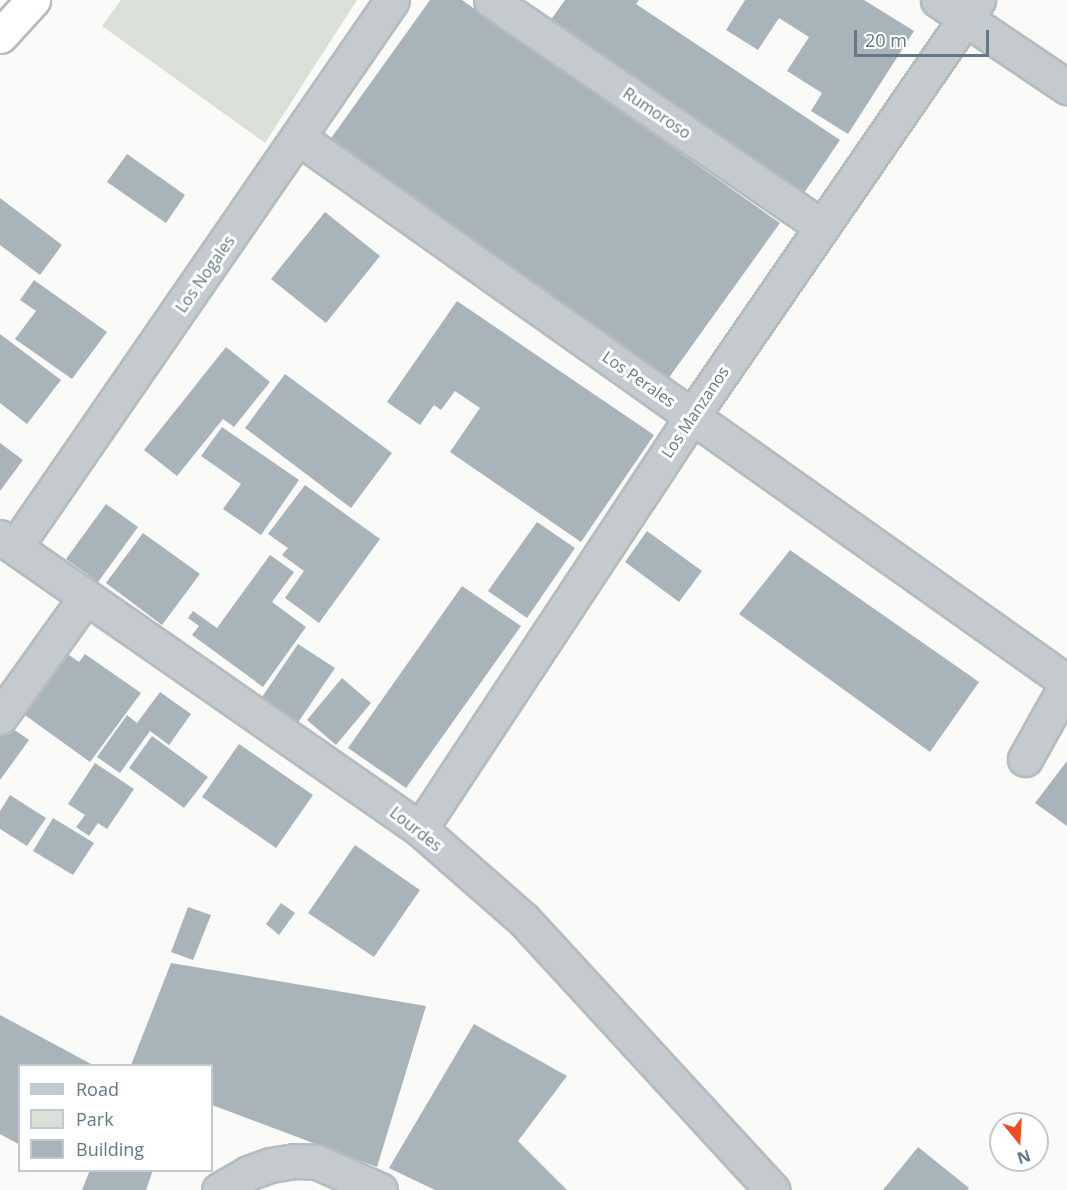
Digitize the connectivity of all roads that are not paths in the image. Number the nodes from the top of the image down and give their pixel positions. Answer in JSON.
{"nodes":[{"id":1,"x":33,"y":0,"type":"edge"},
{"id":2,"x":393,"y":0,"type":"edge"},
{"id":3,"x":491,"y":0,"type":"edge"},
{"id":4,"x":938,"y":0,"type":"edge"},
{"id":5,"x":971,"y":9,"type":"edge"},
{"id":6,"x":0,"y":36,"type":"edge"},
{"id":7,"x":1067,"y":87,"type":"edge"},
{"id":8,"x":299,"y":138,"type":"junction"},
{"id":9,"x":822,"y":226,"type":"junction"},
{"id":10,"x":692,"y":416,"type":"junction"},
{"id":11,"x":7,"y":542,"type":"edge"},
{"id":12,"x":86,"y":597,"type":"junction"},
{"id":13,"x":1067,"y":683,"type":"edge"},
{"id":14,"x":0,"y":717,"type":"edge"},
{"id":15,"x":1025,"y":759,"type":"dead end"},
{"id":16,"x":420,"y":829,"type":"junction"},
{"id":17,"x":219,"y":1190,"type":"edge"},
{"id":18,"x":380,"y":1190,"type":"edge"},
{"id":19,"x":772,"y":1190,"type":"edge"}],
"edges":[{"from":1,"to":6,"type":"highway"},
{"from":2,"to":8,"type":"street","name":"Los Nogales"},
{"from":3,"to":9,"type":"street","name":"Rumoroso"},
{"from":4,"to":5,"type":"street"},
{"from":5,"to":7,"type":"street"},
{"from":5,"to":9,"type":"street","name":"Los Manzanos"},
{"from":8,"to":10,"type":"street","name":"Los Perales"},
{"from":8,"to":11,"type":"street","name":"Los Nogales"},
{"from":9,"to":10,"type":"street","name":"Los Manzanos"},
{"from":10,"to":13,"type":"street","name":"Los Perales"},
{"from":10,"to":16,"type":"street","name":"Los Manzanos"},
{"from":11,"to":12,"type":"street","name":"Lourdes"},
{"from":12,"to":14,"type":"street"},
{"from":12,"to":16,"type":"street","name":"Lourdes"},
{"from":13,"to":15,"type":"street"},
{"from":16,"to":19,"type":"street","name":"Lourdes"},
{"from":17,"to":18,"type":"street"}]}
